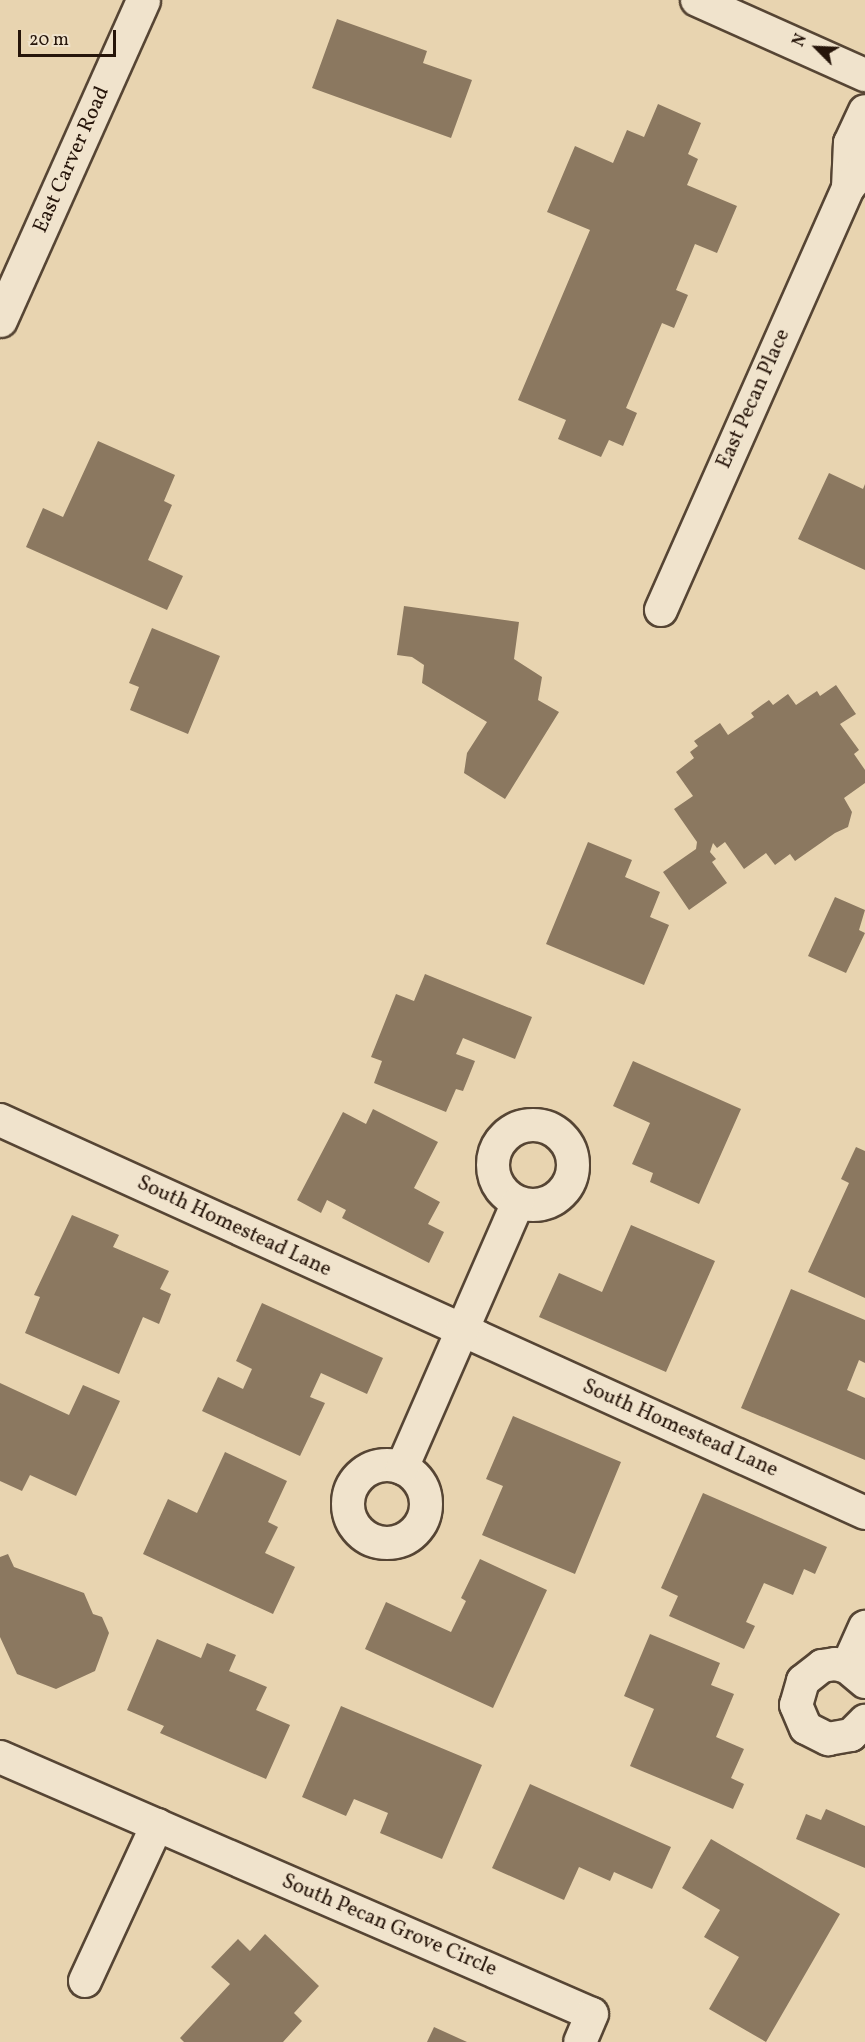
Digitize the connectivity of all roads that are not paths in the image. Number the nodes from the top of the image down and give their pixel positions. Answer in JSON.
{"nodes":[{"id":1,"x":143,"y":0,"type":"edge"},
{"id":2,"x":697,"y":0,"type":"edge"},
{"id":3,"x":865,"y":75,"type":"edge"},
{"id":4,"x":865,"y":111,"type":"edge"},
{"id":5,"x":856,"y":178,"type":"edge"},
{"id":6,"x":0,"y":320,"type":"edge"},
{"id":7,"x":661,"y":610,"type":"dead end"},
{"id":8,"x":2,"y":1126,"type":"edge"},
{"id":9,"x":518,"y":1203,"type":"dead end"},
{"id":10,"x":462,"y":1331,"type":"junction"},
{"id":11,"x":402,"y":1468,"type":"dead end"},
{"id":12,"x":865,"y":1513,"type":"edge"},
{"id":13,"x":865,"y":1627,"type":"edge"},
{"id":14,"x":856,"y":1675,"type":"edge"},
{"id":15,"x":865,"y":1721,"type":"edge"},
{"id":16,"x":0,"y":1757,"type":"edge"},
{"id":17,"x":157,"y":1825,"type":"junction"},
{"id":18,"x":85,"y":1981,"type":"dead end"},
{"id":19,"x":580,"y":2042,"type":"edge"}],
"edges":[{"from":1,"to":6,"type":"street","name":"East Carver Road"},
{"from":2,"to":3,"type":"street"},
{"from":4,"to":5,"type":"street","name":"East Pecan Place"},
{"from":5,"to":7,"type":"street","name":"East Pecan Place"},
{"from":8,"to":10,"type":"street","name":"South Homestead Lane"},
{"from":9,"to":10,"type":"street"},
{"from":10,"to":11,"type":"street"},
{"from":10,"to":12,"type":"street","name":"South Homestead Lane"},
{"from":13,"to":14,"type":"street"},
{"from":14,"to":15,"type":"street"},
{"from":16,"to":17,"type":"street","name":"South Pecan Grove Circle"},
{"from":17,"to":18,"type":"street"},
{"from":17,"to":19,"type":"street","name":"South Pecan Grove Circle"}]}
